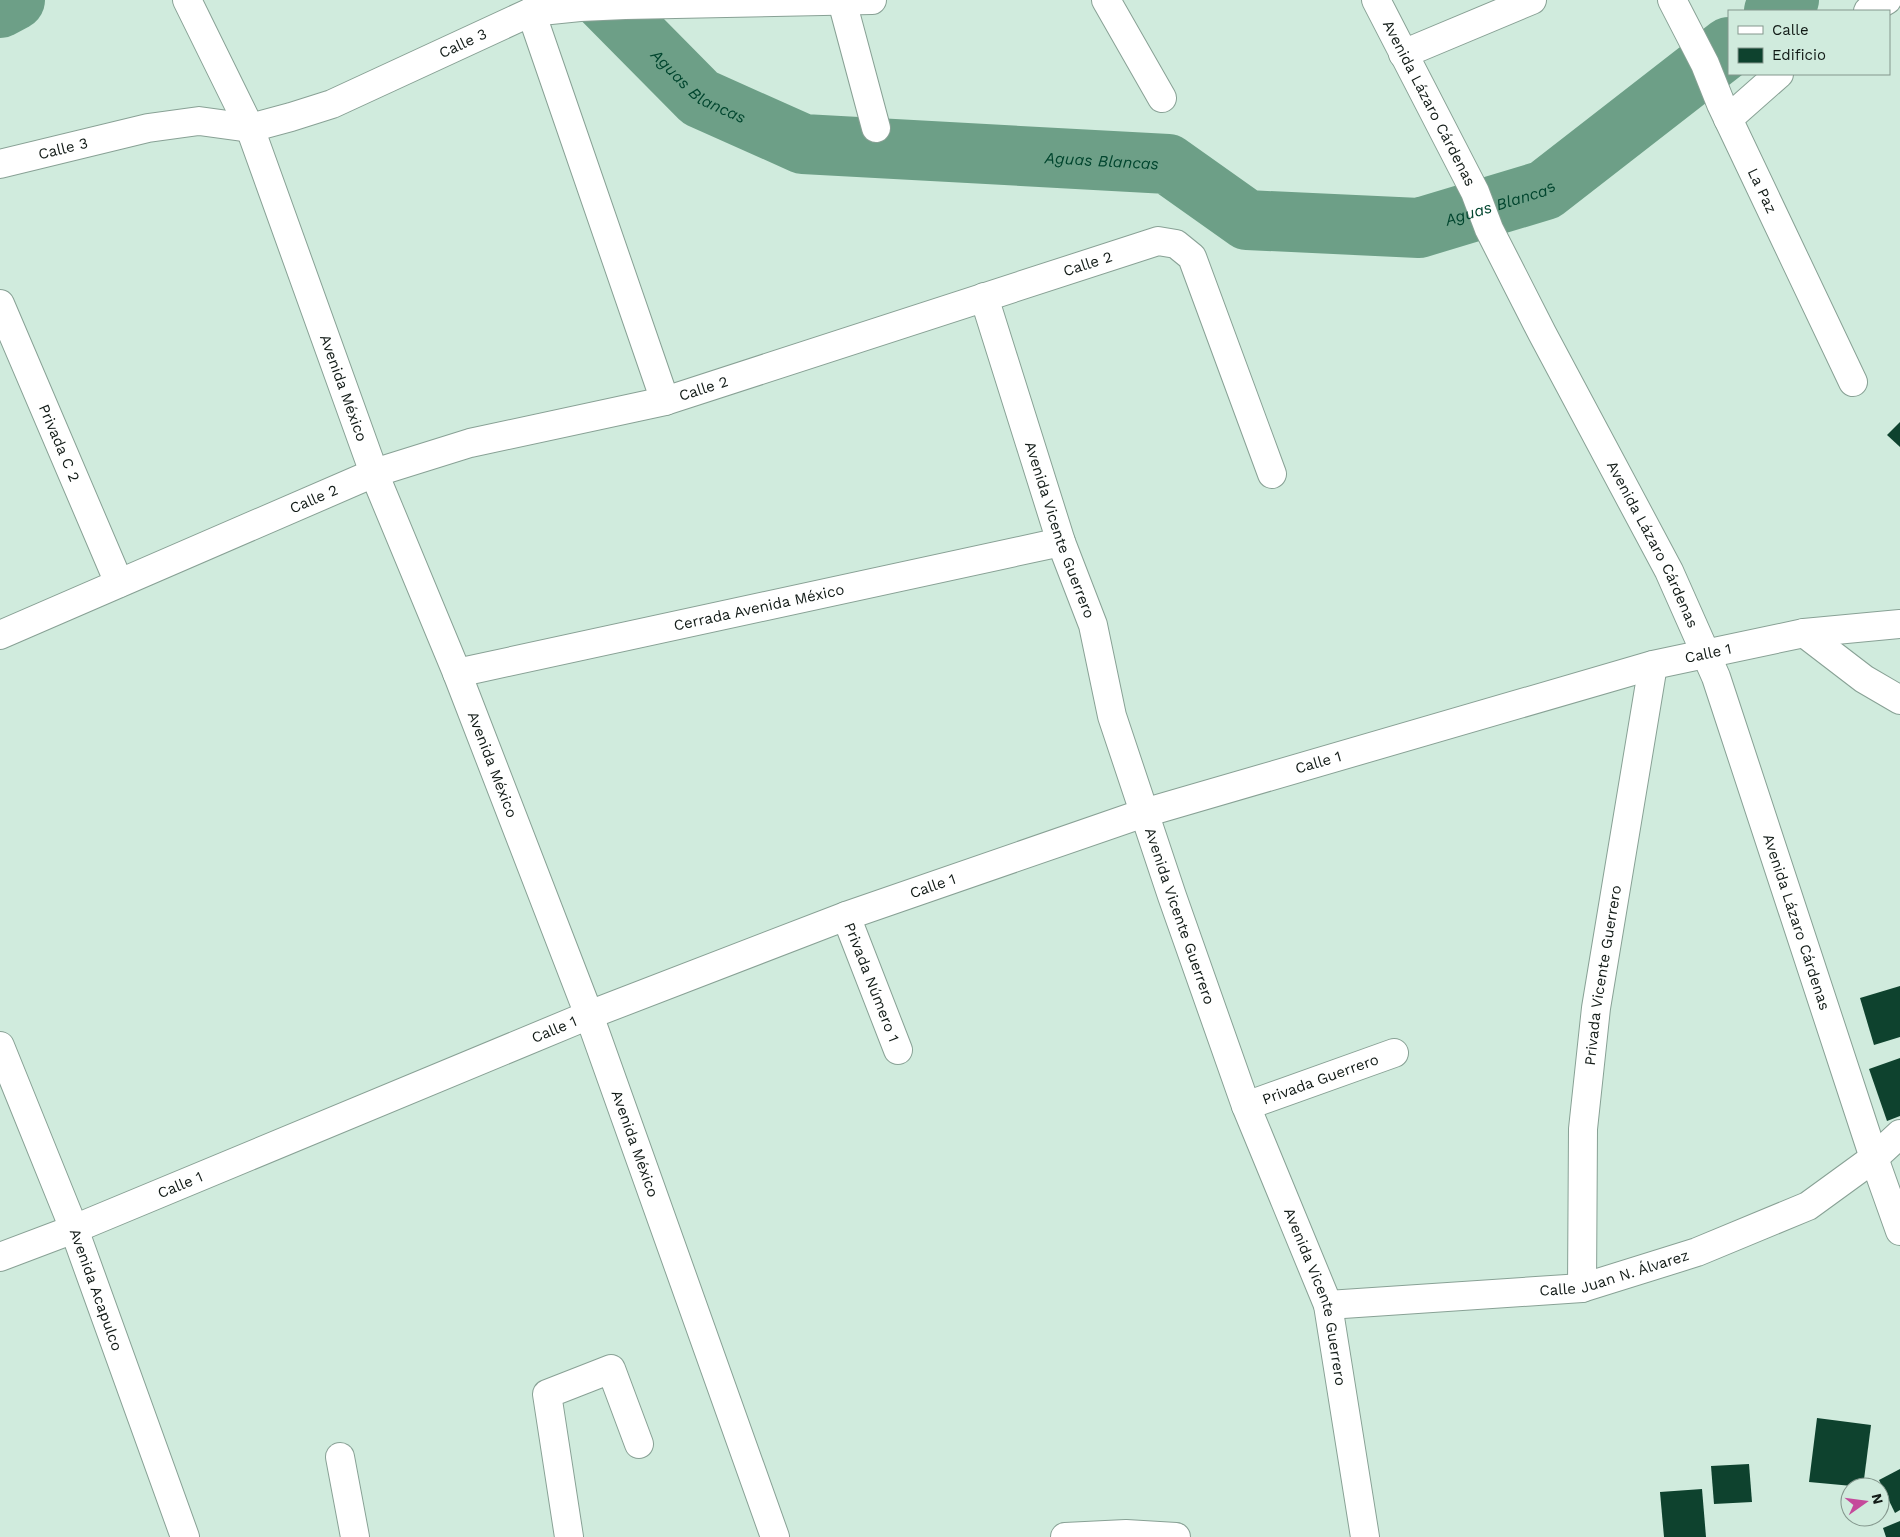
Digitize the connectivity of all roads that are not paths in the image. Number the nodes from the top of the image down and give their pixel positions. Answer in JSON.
{"nodes":[{"id":1,"x":187,"y":0,"type":"edge"},
{"id":2,"x":786,"y":0,"type":"edge"},
{"id":3,"x":872,"y":0,"type":"edge"},
{"id":4,"x":1106,"y":0,"type":"edge"},
{"id":5,"x":1376,"y":0,"type":"edge"},
{"id":6,"x":1532,"y":0,"type":"edge"},
{"id":7,"x":1672,"y":0,"type":"edge"},
{"id":8,"x":1887,"y":0,"type":"edge"},
{"id":9,"x":842,"y":1,"type":"edge"},
{"id":10,"x":1870,"y":10,"type":"edge"},
{"id":11,"x":531,"y":12,"type":"junction"},
{"id":12,"x":1403,"y":54,"type":"junction"},
{"id":13,"x":1778,"y":75,"type":"edge"},
{"id":14,"x":1162,"y":98,"type":"dead end"},
{"id":15,"x":1725,"y":112,"type":"junction"},
{"id":16,"x":250,"y":128,"type":"junction"},
{"id":17,"x":876,"y":128,"type":"dead end"},
{"id":18,"x":0,"y":164,"type":"edge"},
{"id":19,"x":984,"y":297,"type":"junction"},
{"id":20,"x":0,"y":304,"type":"edge"},
{"id":21,"x":1853,"y":382,"type":"dead end"},
{"id":22,"x":665,"y":401,"type":"junction"},
{"id":23,"x":374,"y":473,"type":"junction"},
{"id":24,"x":1272,"y":474,"type":"dead end"},
{"id":25,"x":1061,"y":542,"type":"junction"},
{"id":26,"x":119,"y":583,"type":"junction"},
{"id":27,"x":1900,"y":624,"type":"edge"},
{"id":28,"x":1804,"y":633,"type":"junction"},
{"id":29,"x":0,"y":635,"type":"edge"},
{"id":30,"x":1707,"y":653,"type":"junction"},
{"id":31,"x":1653,"y":665,"type":"junction"},
{"id":32,"x":457,"y":673,"type":"junction"},
{"id":33,"x":1900,"y":700,"type":"edge"},
{"id":34,"x":1144,"y":813,"type":"junction"},
{"id":35,"x":846,"y":916,"type":"junction"},
{"id":36,"x":589,"y":1015,"type":"junction"},
{"id":37,"x":0,"y":1046,"type":"edge"},
{"id":38,"x":898,"y":1050,"type":"dead end"},
{"id":39,"x":1394,"y":1053,"type":"dead end"},
{"id":40,"x":1246,"y":1106,"type":"junction"},
{"id":41,"x":1900,"y":1134,"type":"edge"},
{"id":42,"x":1874,"y":1158,"type":"junction"},
{"id":43,"x":74,"y":1228,"type":"junction"},
{"id":44,"x":1900,"y":1231,"type":"edge"},
{"id":45,"x":0,"y":1256,"type":"edge"},
{"id":46,"x":1582,"y":1288,"type":"junction"},
{"id":47,"x":1328,"y":1305,"type":"junction"},
{"id":48,"x":639,"y":1444,"type":"dead end"},
{"id":49,"x":340,"y":1457,"type":"dead end"},
{"id":50,"x":185,"y":1537,"type":"edge"},
{"id":51,"x":355,"y":1537,"type":"edge"},
{"id":52,"x":569,"y":1537,"type":"edge"},
{"id":53,"x":775,"y":1537,"type":"edge"},
{"id":54,"x":1065,"y":1537,"type":"edge"},
{"id":55,"x":1176,"y":1537,"type":"edge"},
{"id":56,"x":1365,"y":1537,"type":"edge"}],
"edges":[{"from":1,"to":16,"type":"street","name":"Avenida México"},
{"from":2,"to":9,"type":"street","name":"Calle 3"},
{"from":2,"to":11,"type":"street","name":"Calle 3"},
{"from":3,"to":9,"type":"street","name":"Calle 3"},
{"from":4,"to":14,"type":"street"},
{"from":5,"to":12,"type":"street","name":"Avenida Lázaro Cárdenas"},
{"from":6,"to":12,"type":"street"},
{"from":7,"to":15,"type":"street","name":"La Paz"},
{"from":8,"to":10,"type":"street"},
{"from":9,"to":17,"type":"street"},
{"from":11,"to":16,"type":"street","name":"Calle 3"},
{"from":11,"to":22,"type":"street"},
{"from":12,"to":30,"type":"street","name":"Avenida Lázaro Cárdenas"},
{"from":13,"to":15,"type":"street"},
{"from":15,"to":21,"type":"street","name":"La Paz"},
{"from":16,"to":18,"type":"street","name":"Calle 3"},
{"from":16,"to":23,"type":"street","name":"Avenida México"},
{"from":19,"to":22,"type":"street","name":"Calle 2"},
{"from":19,"to":24,"type":"street","name":"Calle 2"},
{"from":19,"to":25,"type":"street","name":"Avenida Vicente Guerrero"},
{"from":20,"to":26,"type":"street","name":"Privada C 2"},
{"from":22,"to":23,"type":"street","name":"Calle 2"},
{"from":23,"to":26,"type":"street","name":"Calle 2"},
{"from":23,"to":32,"type":"street","name":"Avenida México"},
{"from":25,"to":32,"type":"street","name":"Cerrada Avenida México"},
{"from":25,"to":34,"type":"street","name":"Avenida Vicente Guerrero"},
{"from":26,"to":29,"type":"street","name":"Calle 2"},
{"from":27,"to":28,"type":"street","name":"Calle 1"},
{"from":28,"to":30,"type":"street","name":"Calle 1"},
{"from":28,"to":33,"type":"street"},
{"from":30,"to":31,"type":"street","name":"Calle 1"},
{"from":30,"to":42,"type":"street","name":"Avenida Lázaro Cárdenas"},
{"from":31,"to":34,"type":"street","name":"Calle 1"},
{"from":31,"to":46,"type":"street","name":"Privada Vicente Guerrero"},
{"from":32,"to":36,"type":"street","name":"Avenida México"},
{"from":34,"to":35,"type":"street","name":"Calle 1"},
{"from":34,"to":40,"type":"street","name":"Avenida Vicente Guerrero"},
{"from":35,"to":36,"type":"street","name":"Calle 1"},
{"from":35,"to":38,"type":"street","name":"Privada Número 1"},
{"from":36,"to":43,"type":"street","name":"Calle 1"},
{"from":36,"to":53,"type":"street","name":"Avenida México"},
{"from":37,"to":43,"type":"street","name":"Avenida Acapulco"},
{"from":39,"to":40,"type":"street","name":"Privada Guerrero"},
{"from":40,"to":47,"type":"street","name":"Avenida Vicente Guerrero"},
{"from":41,"to":42,"type":"street","name":"Calle Juan N. Álvarez"},
{"from":42,"to":44,"type":"street","name":"Avenida Lázaro Cárdenas"},
{"from":42,"to":46,"type":"street","name":"Calle Juan N. Álvarez"},
{"from":43,"to":45,"type":"street","name":"Calle 1"},
{"from":43,"to":50,"type":"street","name":"Avenida Acapulco"},
{"from":46,"to":47,"type":"street","name":"Calle Juan N. Álvarez"},
{"from":47,"to":56,"type":"street","name":"Avenida Vicente Guerrero"},
{"from":48,"to":52,"type":"street"},
{"from":49,"to":51,"type":"street"},
{"from":54,"to":55,"type":"street"}]}
